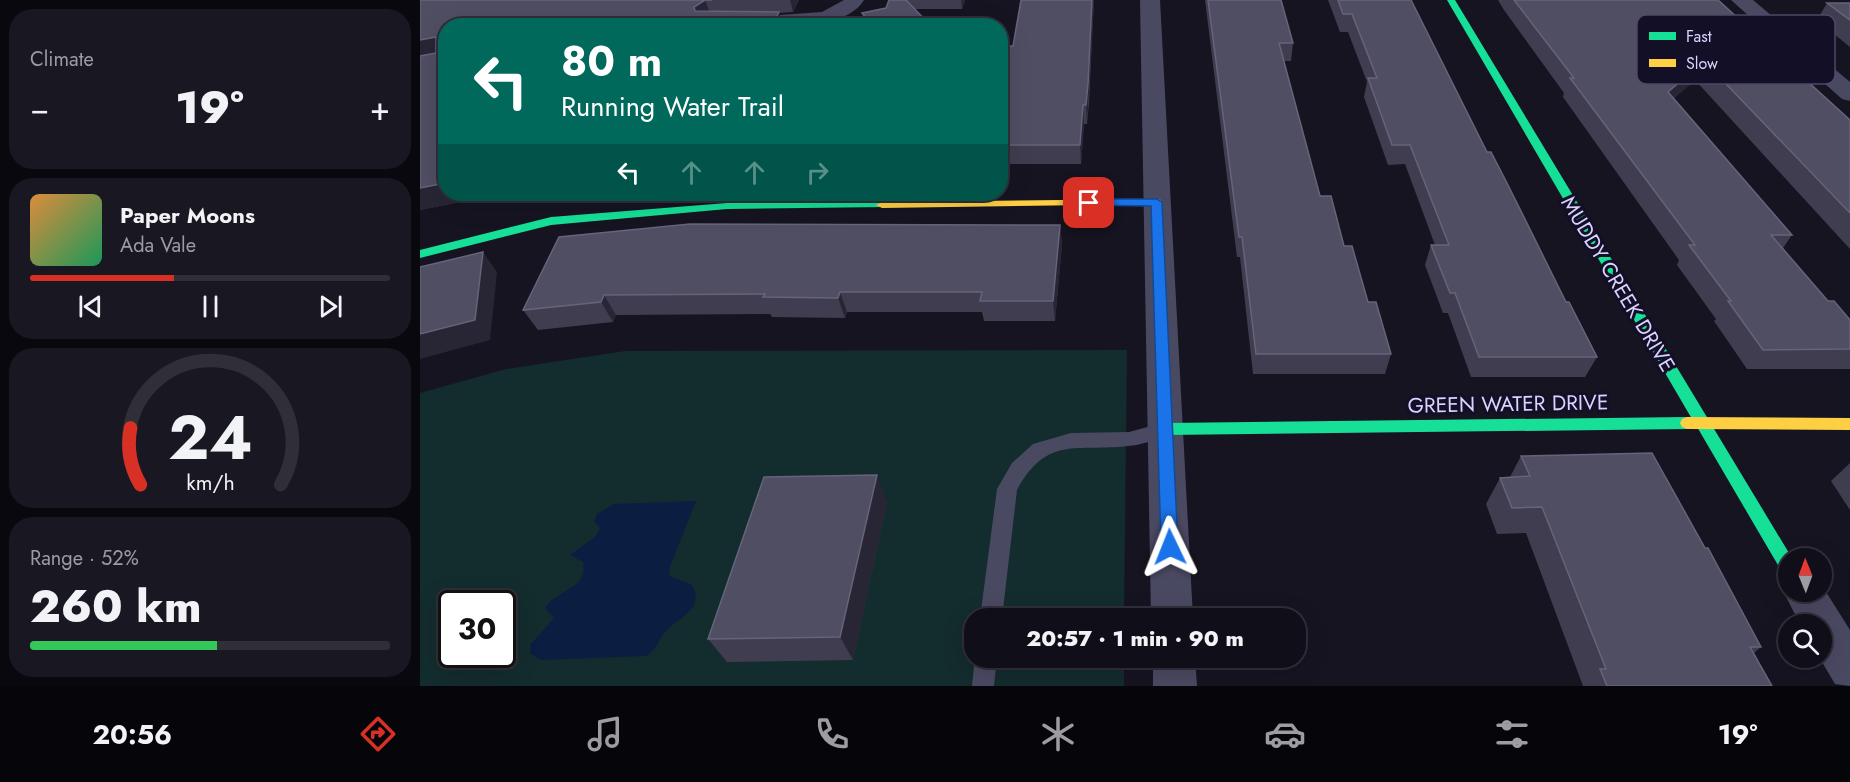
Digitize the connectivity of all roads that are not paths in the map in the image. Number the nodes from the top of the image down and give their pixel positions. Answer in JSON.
{"nodes":[{"id":1,"x":854,"y":0,"type":"edge"},
{"id":2,"x":1150,"y":0,"type":"edge"},
{"id":3,"x":1451,"y":0,"type":"edge"},
{"id":4,"x":1742,"y":0,"type":"edge"},
{"id":5,"x":1759,"y":15,"type":"edge"},
{"id":6,"x":826,"y":18,"type":"edge"},
{"id":7,"x":1835,"y":81,"type":"edge"},
{"id":8,"x":1850,"y":94,"type":"edge"},
{"id":9,"x":1157,"y":202,"type":"junction"},
{"id":10,"x":420,"y":254,"type":"edge"},
{"id":11,"x":1701,"y":423,"type":"junction"},
{"id":12,"x":1850,"y":424,"type":"edge"},
{"id":13,"x":1166,"y":429,"type":"junction"},
{"id":14,"x":1778,"y":550,"type":"edge"},
{"id":15,"x":1810,"y":602,"type":"edge"},
{"id":16,"x":992,"y":608,"type":"edge"},
{"id":17,"x":1172,"y":608,"type":"edge"},
{"id":18,"x":985,"y":668,"type":"edge"},
{"id":19,"x":1173,"y":668,"type":"edge"},
{"id":20,"x":1850,"y":669,"type":"edge"},
{"id":21,"x":983,"y":686,"type":"edge"},
{"id":22,"x":1174,"y":686,"type":"edge"}],
"edges":[{"from":1,"to":6,"type":"street"},
{"from":2,"to":9,"type":"street"},
{"from":3,"to":11,"type":"street","name":"MUDDY CREEK DRIVE"},
{"from":4,"to":5,"type":"street"},
{"from":7,"to":8,"type":"street"},
{"from":9,"to":10,"type":"street"},
{"from":9,"to":13,"type":"street"},
{"from":11,"to":12,"type":"street","name":"GREEN WATER DRIVE"},
{"from":11,"to":13,"type":"street","name":"GREEN WATER DRIVE"},
{"from":11,"to":14,"type":"street","name":"MUDDY CREEK DRIVE"},
{"from":13,"to":16,"type":"lane"},
{"from":13,"to":17,"type":"street"},
{"from":15,"to":20,"type":"street"},
{"from":18,"to":21,"type":"lane"},
{"from":19,"to":22,"type":"street"}]}
